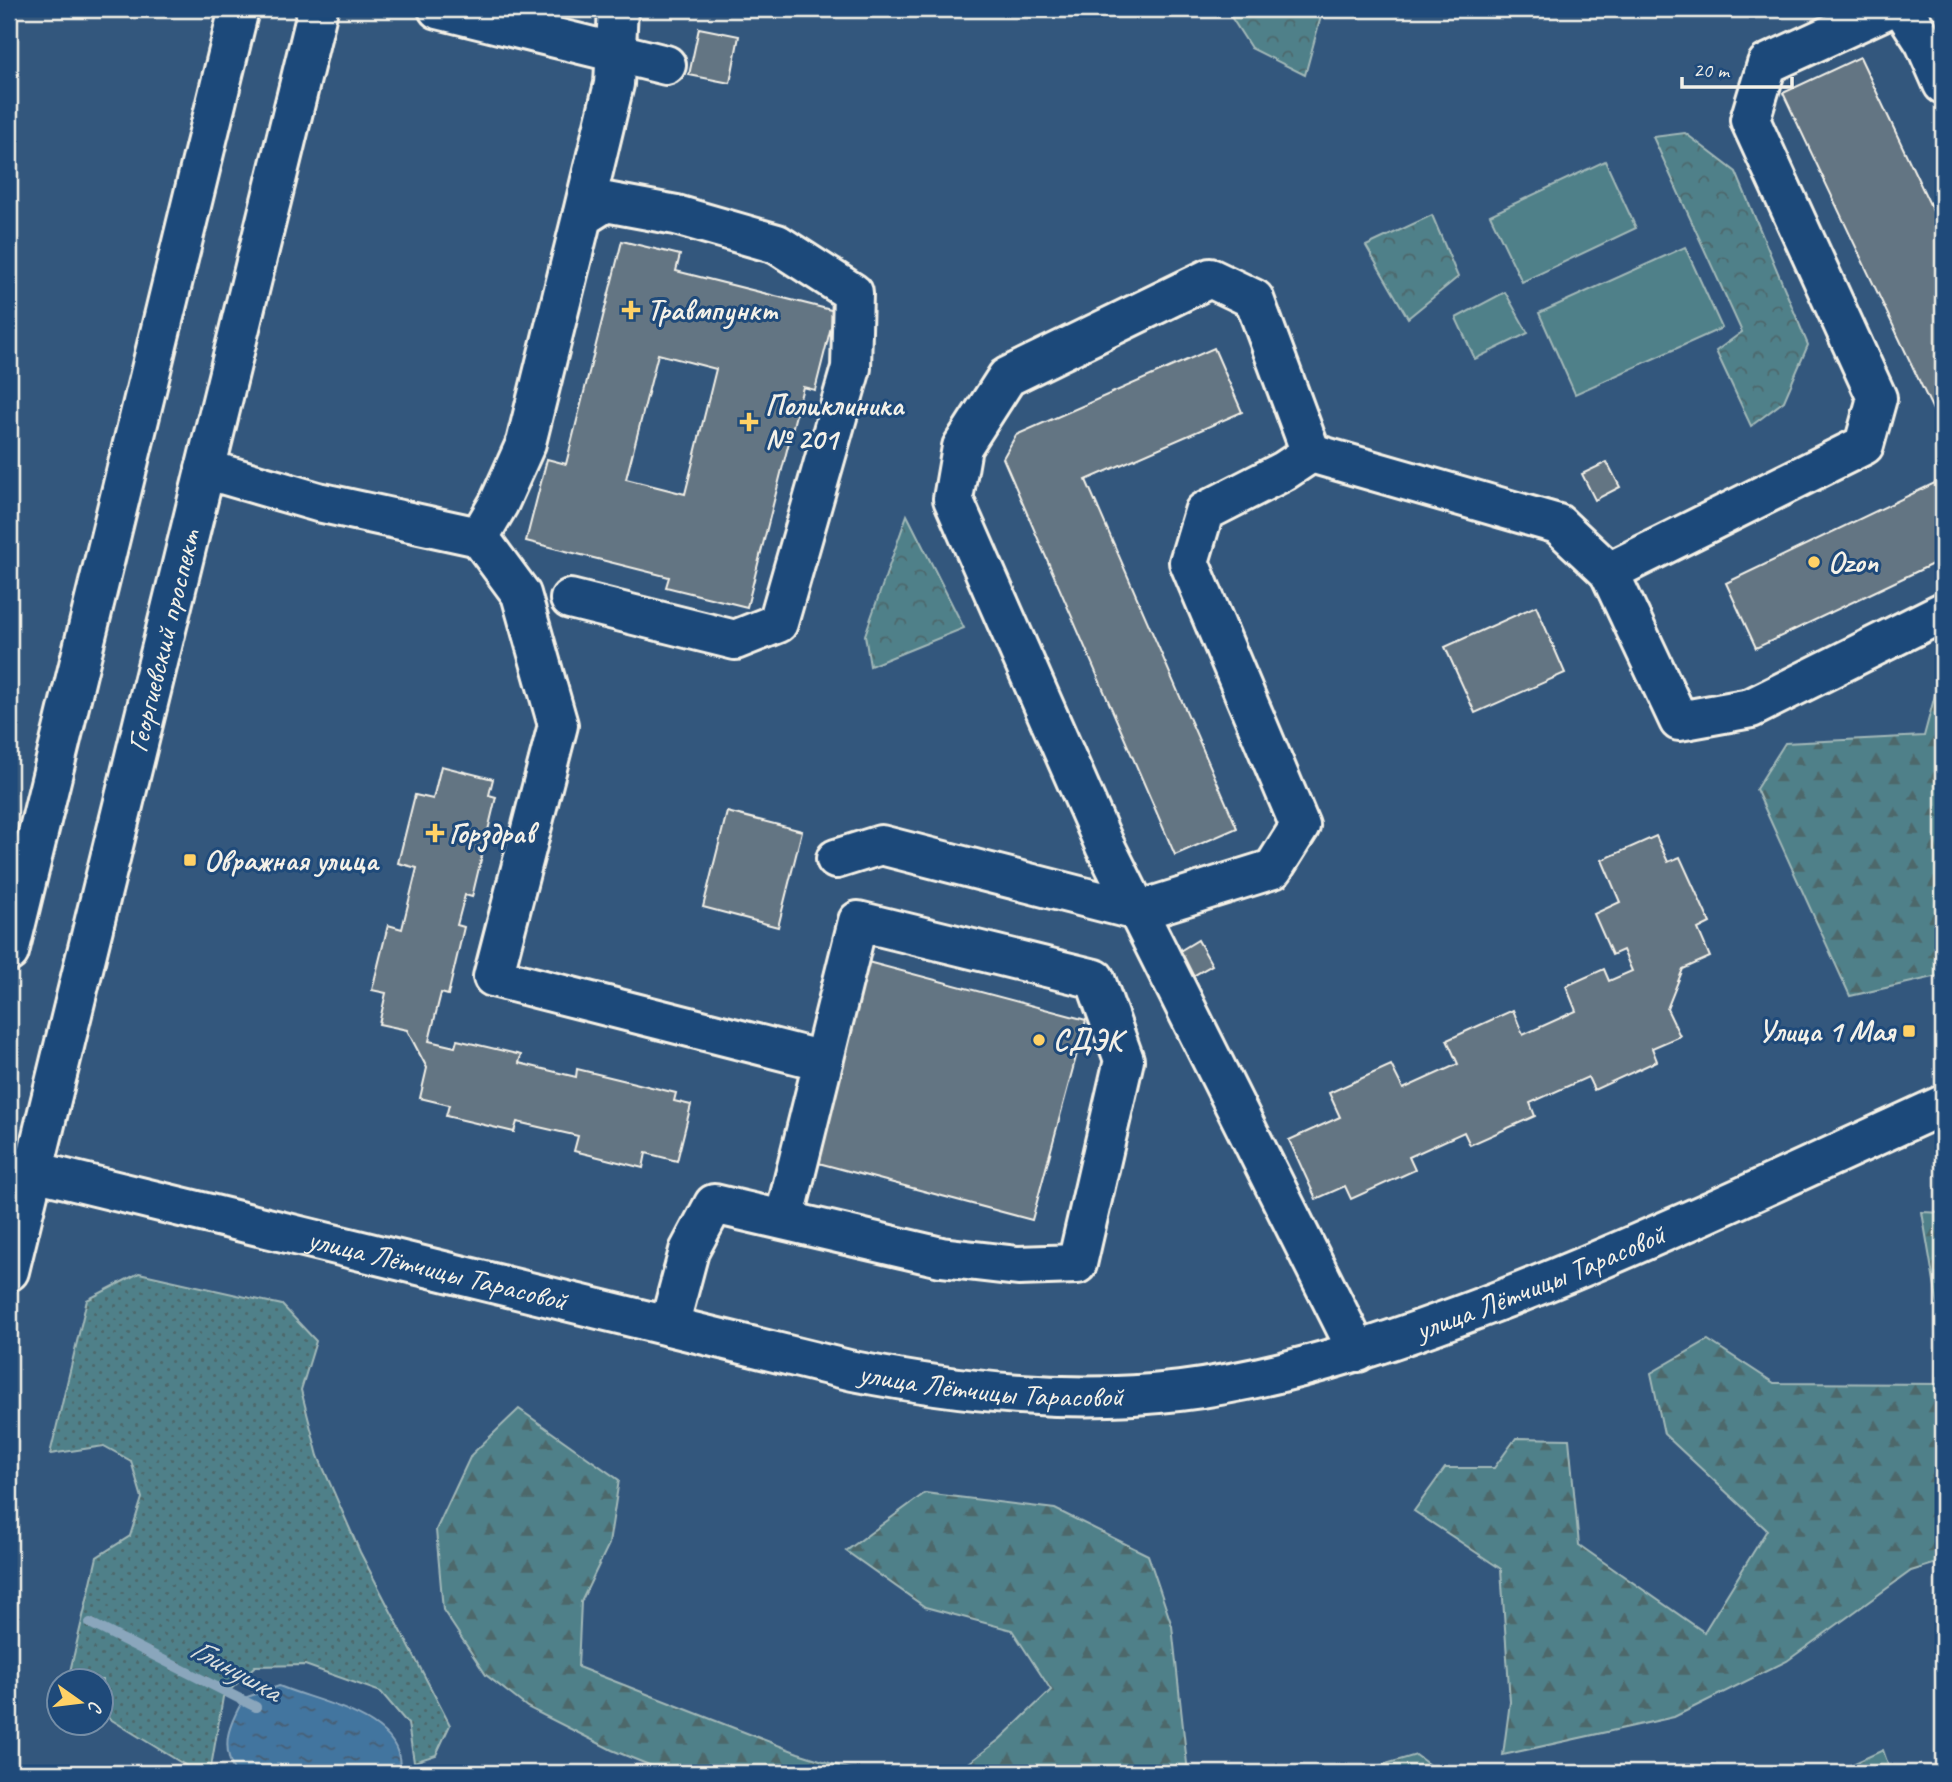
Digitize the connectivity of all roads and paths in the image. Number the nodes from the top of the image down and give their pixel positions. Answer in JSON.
{"nodes":[{"id":1,"x":239,"y":9,"type":"edge"},
{"id":2,"x":318,"y":9,"type":"edge"},
{"id":3,"x":438,"y":9,"type":"edge"},
{"id":4,"x":618,"y":9,"type":"edge"},
{"id":5,"x":1887,"y":9,"type":"edge"},
{"id":6,"x":1903,"y":9,"type":"edge"},
{"id":7,"x":1934,"y":41,"type":"edge"},
{"id":8,"x":616,"y":52,"type":"junction"},
{"id":9,"x":666,"y":65,"type":"dead end"},
{"id":10,"x":1943,"y":84,"type":"edge"},
{"id":11,"x":582,"y":217,"type":"junction"},
{"id":12,"x":1311,"y":453,"type":"junction"},
{"id":13,"x":205,"y":469,"type":"junction"},
{"id":14,"x":479,"y":537,"type":"junction"},
{"id":15,"x":1609,"y":572,"type":"junction"},
{"id":16,"x":570,"y":599,"type":"dead end"},
{"id":17,"x":1943,"y":612,"type":"edge"},
{"id":18,"x":836,"y":859,"type":"dead end"},
{"id":19,"x":1138,"y":911,"type":"junction"},
{"id":20,"x":9,"y":952,"type":"edge"},
{"id":21,"x":823,"y":1061,"type":"junction"},
{"id":22,"x":1943,"y":1105,"type":"edge"},
{"id":23,"x":21,"y":1168,"type":"edge"},
{"id":24,"x":784,"y":1220,"type":"junction"},
{"id":25,"x":9,"y":1270,"type":"edge"},
{"id":26,"x":669,"y":1326,"type":"junction"},
{"id":27,"x":1358,"y":1352,"type":"junction"}],
"edges":[{"from":1,"to":20,"type":"main road"},
{"from":2,"to":13,"type":"main road","name":"Георгиевский проспект"},
{"from":3,"to":8,"type":"main road"},
{"from":4,"to":8,"type":"main road"},
{"from":5,"to":15,"type":"main road"},
{"from":6,"to":7,"type":"main road"},
{"from":7,"to":10,"type":"main road"},
{"from":8,"to":9,"type":"main road"},
{"from":8,"to":11,"type":"main road"},
{"from":11,"to":14,"type":"main road"},
{"from":11,"to":16,"type":"main road"},
{"from":12,"to":15,"type":"main road"},
{"from":12,"to":19,"type":"main road"},
{"from":12,"to":19,"type":"main road"},
{"from":13,"to":14,"type":"main road"},
{"from":13,"to":23,"type":"main road","name":"Георгиевский проспект"},
{"from":14,"to":21,"type":"main road"},
{"from":15,"to":17,"type":"main road"},
{"from":18,"to":19,"type":"main road"},
{"from":19,"to":27,"type":"main road"},
{"from":21,"to":24,"type":"main road"},
{"from":21,"to":24,"type":"main road"},
{"from":22,"to":27,"type":"main road","name":"улица Лётчицы Тарасовой"},
{"from":23,"to":25,"type":"main road","name":"Георгиевский проспект"},
{"from":23,"to":26,"type":"main road","name":"улица Лётчицы Тарасовой"},
{"from":24,"to":26,"type":"main road"},
{"from":26,"to":27,"type":"main road","name":"улица Лётчицы Тарасовой"}]}
